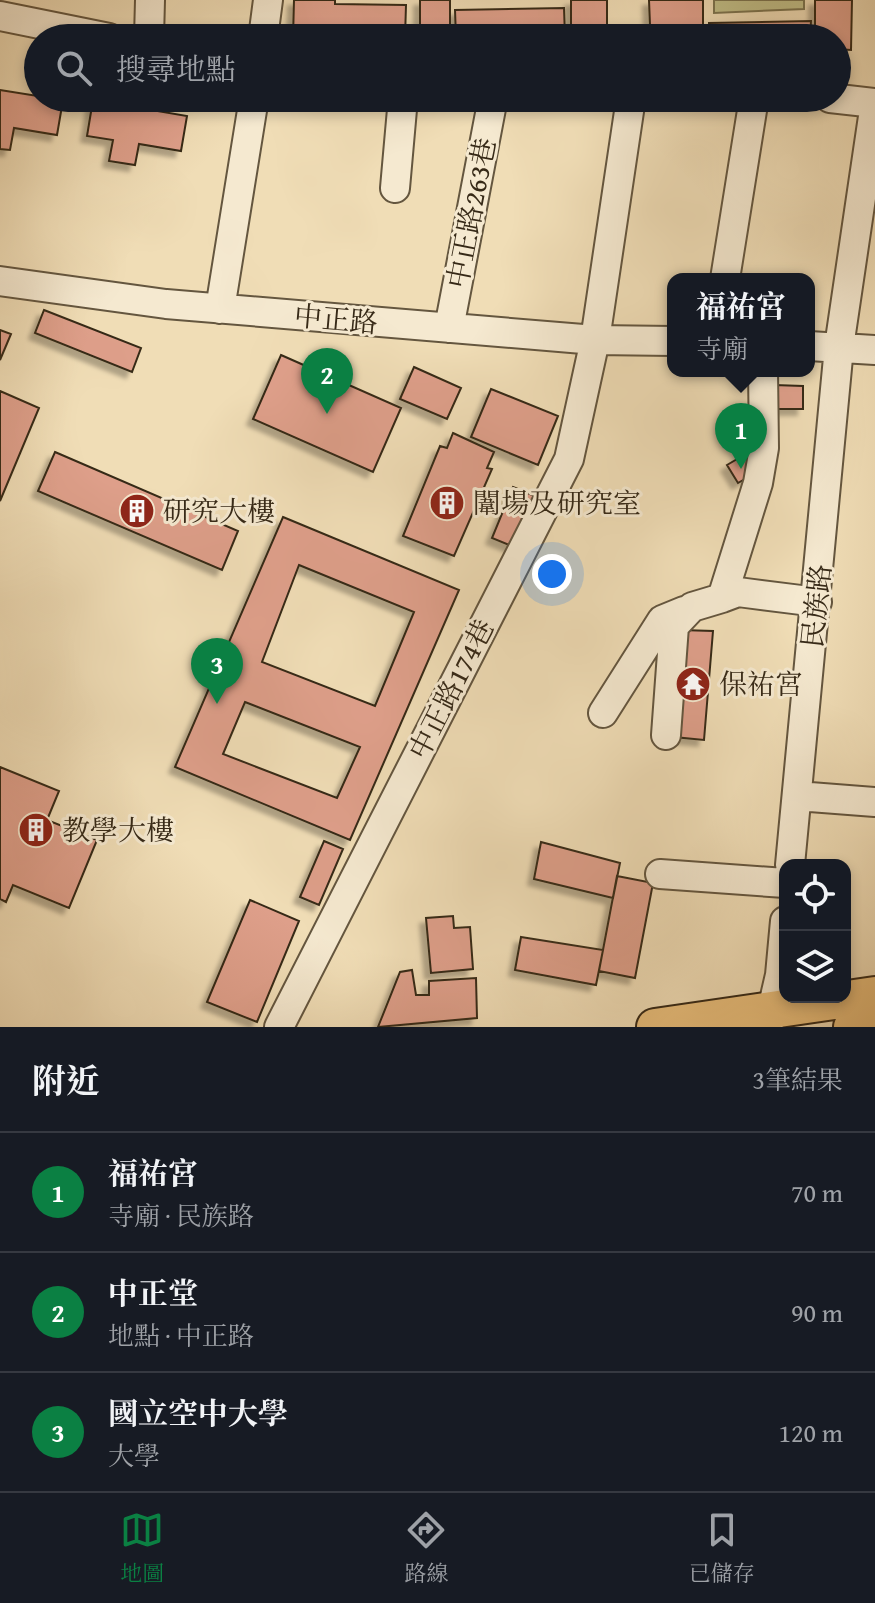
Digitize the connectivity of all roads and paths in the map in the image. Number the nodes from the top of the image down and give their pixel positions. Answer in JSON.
{"nodes":[{"id":1,"x":150,"y":0,"type":"edge"},
{"id":2,"x":268,"y":0,"type":"edge"},
{"id":3,"x":0,"y":16,"type":"edge"},
{"id":4,"x":40,"y":24,"type":"edge"},
{"id":5,"x":149,"y":24,"type":"edge"},
{"id":6,"x":265,"y":24,"type":"edge"},
{"id":7,"x":851,"y":100,"type":"edge"},
{"id":8,"x":875,"y":103,"type":"edge"},
{"id":9,"x":252,"y":112,"type":"edge"},
{"id":10,"x":402,"y":112,"type":"edge"},
{"id":11,"x":490,"y":112,"type":"edge"},
{"id":12,"x":629,"y":112,"type":"edge"},
{"id":13,"x":752,"y":112,"type":"edge"},
{"id":14,"x":395,"y":188,"type":"dead end"},
{"id":15,"x":726,"y":273,"type":"edge"},
{"id":16,"x":0,"y":281,"type":"edge"},
{"id":17,"x":220,"y":309,"type":"junction"},
{"id":18,"x":449,"y":328,"type":"junction"},
{"id":19,"x":595,"y":340,"type":"junction"},
{"id":20,"x":667,"y":341,"type":"edge"},
{"id":21,"x":815,"y":346,"type":"edge"},
{"id":22,"x":839,"y":347,"type":"junction"},
{"id":23,"x":875,"y":350,"type":"edge"},
{"id":24,"x":763,"y":377,"type":"edge"},
{"id":25,"x":722,"y":598,"type":"junction"},
{"id":26,"x":817,"y":602,"type":"junction"},
{"id":27,"x":692,"y":607,"type":"junction"},
{"id":28,"x":603,"y":713,"type":"dead end"},
{"id":29,"x":666,"y":735,"type":"dead end"},
{"id":30,"x":797,"y":796,"type":"junction"},
{"id":31,"x":875,"y":802,"type":"edge"},
{"id":32,"x":791,"y":859,"type":"edge"},
{"id":33,"x":660,"y":874,"type":"dead end"},
{"id":34,"x":779,"y":883,"type":"edge"},
{"id":35,"x":784,"y":931,"type":"edge"},
{"id":36,"x":875,"y":995,"type":"edge"},
{"id":37,"x":770,"y":1018,"type":"edge"},
{"id":38,"x":875,"y":1023,"type":"edge"},
{"id":39,"x":279,"y":1027,"type":"edge"},
{"id":40,"x":655,"y":1027,"type":"edge"},
{"id":41,"x":852,"y":1027,"type":"edge"}],
"edges":[{"from":1,"to":5,"type":"street"},
{"from":2,"to":6,"type":"street"},
{"from":3,"to":4,"type":"street"},
{"from":7,"to":8,"type":"street"},
{"from":8,"to":22,"type":"street","name":"民族路"},
{"from":9,"to":17,"type":"street"},
{"from":10,"to":14,"type":"street"},
{"from":11,"to":18,"type":"street","name":"中正路263巷"},
{"from":12,"to":19,"type":"street","name":"中正路174巷"},
{"from":13,"to":15,"type":"street"},
{"from":16,"to":17,"type":"street","name":"中正路"},
{"from":17,"to":18,"type":"street","name":"中正路"},
{"from":18,"to":19,"type":"street","name":"中正路"},
{"from":19,"to":20,"type":"street","name":"中正路"},
{"from":19,"to":39,"type":"street","name":"中正路174巷"},
{"from":21,"to":22,"type":"street"},
{"from":22,"to":23,"type":"street"},
{"from":22,"to":26,"type":"street","name":"民族路"},
{"from":24,"to":25,"type":"street"},
{"from":25,"to":26,"type":"street"},
{"from":25,"to":27,"type":"street"},
{"from":26,"to":30,"type":"street","name":"民族路"},
{"from":27,"to":28,"type":"street"},
{"from":27,"to":29,"type":"street"},
{"from":30,"to":31,"type":"street"},
{"from":30,"to":32,"type":"street","name":"民族路"},
{"from":33,"to":34,"type":"street"},
{"from":35,"to":37,"type":"street"},
{"from":36,"to":37,"type":"main road"},
{"from":37,"to":40,"type":"main road"},
{"from":38,"to":41,"type":"main road"}]}
